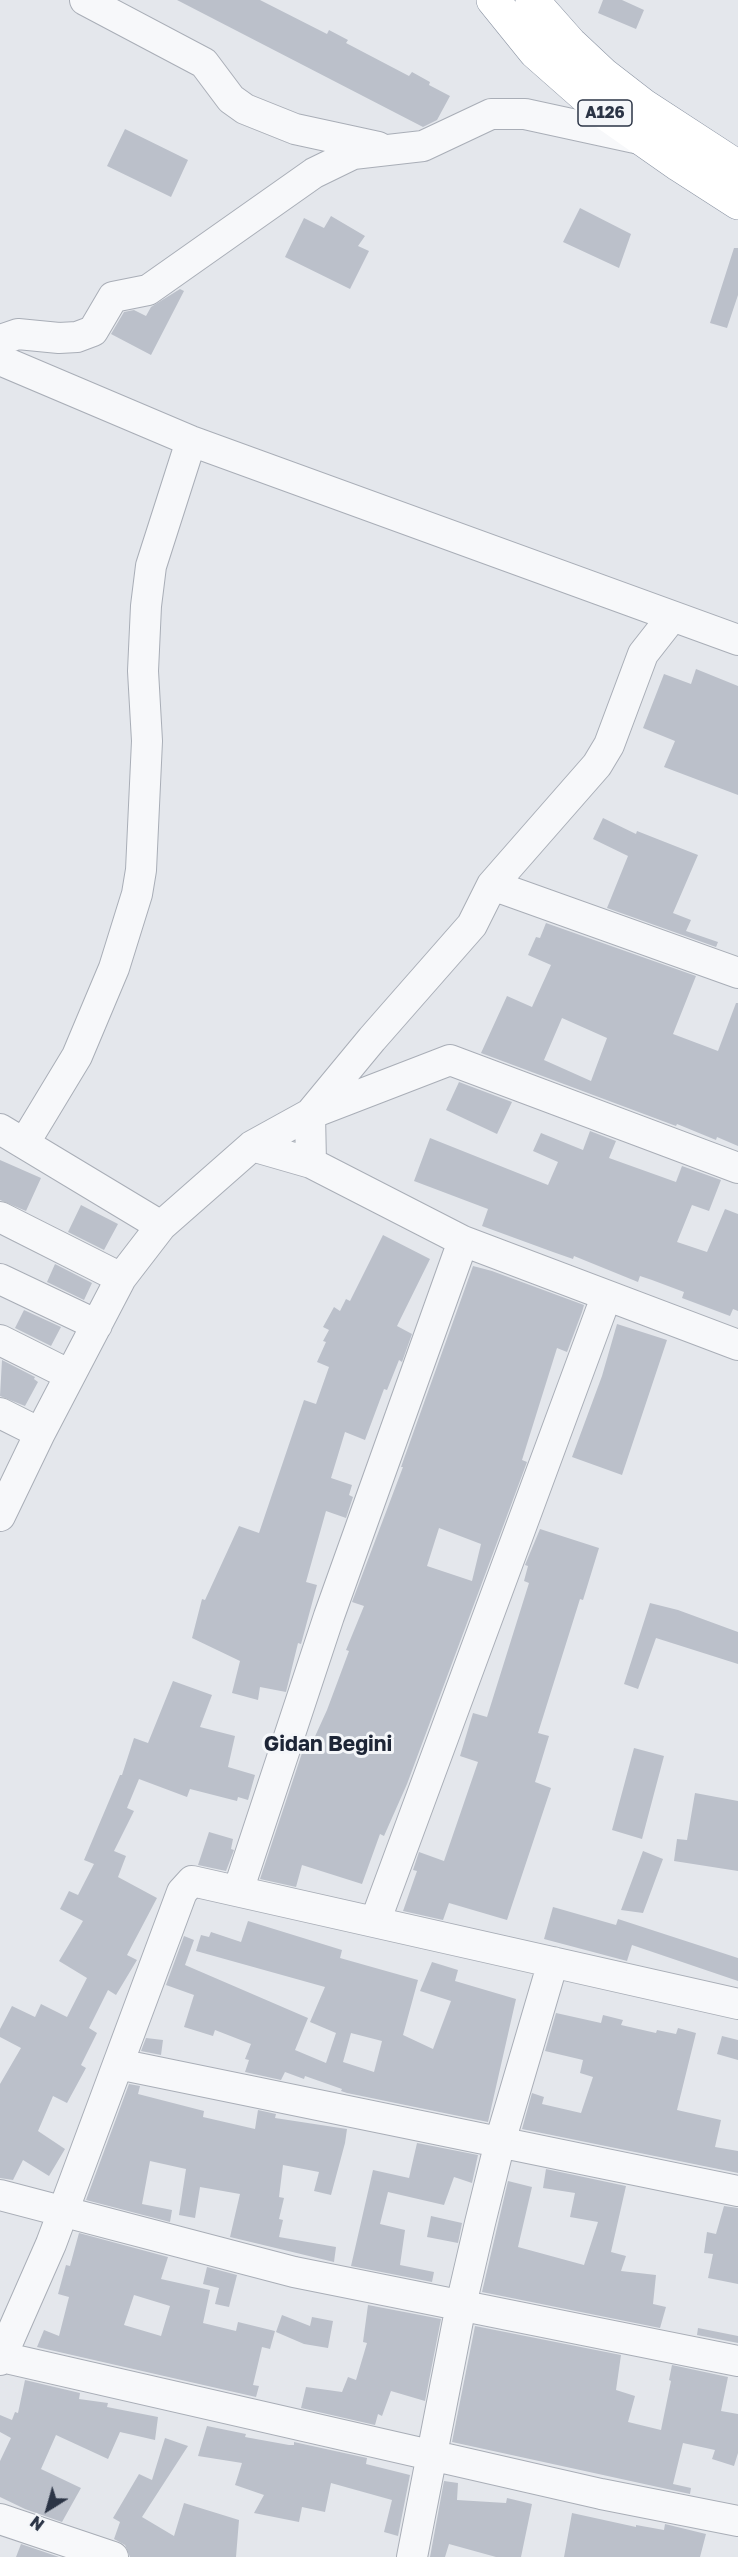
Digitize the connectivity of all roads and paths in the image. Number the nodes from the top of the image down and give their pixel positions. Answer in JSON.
{"nodes":[{"id":1,"x":85,"y":0,"type":"edge"},
{"id":2,"x":493,"y":0,"type":"edge"},
{"id":3,"x":532,"y":0,"type":"edge"},
{"id":4,"x":641,"y":140,"type":"junction"},
{"id":5,"x":392,"y":150,"type":"junction"},
{"id":6,"x":738,"y":167,"type":"edge"},
{"id":7,"x":738,"y":203,"type":"edge"},
{"id":8,"x":68,"y":337,"type":"junction"},
{"id":9,"x":0,"y":340,"type":"edge"},
{"id":10,"x":0,"y":360,"type":"edge"},
{"id":11,"x":40,"y":378,"type":"junction"},
{"id":12,"x":191,"y":441,"type":"junction"},
{"id":13,"x":672,"y":617,"type":"junction"},
{"id":14,"x":738,"y":640,"type":"edge"},
{"id":15,"x":492,"y":885,"type":"junction"},
{"id":16,"x":738,"y":973,"type":"edge"},
{"id":17,"x":310,"y":1114,"type":"junction"},
{"id":18,"x":13,"y":1135,"type":"edge"},
{"id":19,"x":252,"y":1146,"type":"junction"},
{"id":20,"x":311,"y":1163,"type":"junction"},
{"id":21,"x":738,"y":1168,"type":"edge"},
{"id":22,"x":0,"y":1217,"type":"edge"},
{"id":23,"x":161,"y":1226,"type":"junction"},
{"id":24,"x":463,"y":1241,"type":"junction"},
{"id":25,"x":121,"y":1278,"type":"junction"},
{"id":26,"x":0,"y":1279,"type":"edge"},
{"id":27,"x":606,"y":1297,"type":"junction"},
{"id":28,"x":97,"y":1324,"type":"junction"},
{"id":29,"x":0,"y":1340,"type":"edge"},
{"id":30,"x":738,"y":1345,"type":"edge"},
{"id":31,"x":70,"y":1375,"type":"junction"},
{"id":32,"x":0,"y":1413,"type":"edge"},
{"id":33,"x":40,"y":1433,"type":"junction"},
{"id":34,"x":8,"y":1479,"type":"edge"},
{"id":35,"x":0,"y":1516,"type":"edge"},
{"id":36,"x":238,"y":1891,"type":"junction"},
{"id":37,"x":375,"y":1922,"type":"junction"},
{"id":38,"x":553,"y":1962,"type":"junction"},
{"id":39,"x":738,"y":2004,"type":"edge"},
{"id":40,"x":118,"y":2064,"type":"junction"},
{"id":41,"x":500,"y":2142,"type":"junction"},
{"id":42,"x":738,"y":2191,"type":"edge"},
{"id":43,"x":0,"y":2195,"type":"edge"},
{"id":44,"x":63,"y":2210,"type":"junction"},
{"id":45,"x":461,"y":2306,"type":"junction"},
{"id":46,"x":1,"y":2359,"type":"edge"},
{"id":47,"x":738,"y":2361,"type":"edge"},
{"id":48,"x":433,"y":2456,"type":"junction"},
{"id":49,"x":0,"y":2519,"type":"edge"},
{"id":50,"x":738,"y":2521,"type":"edge"},
{"id":51,"x":113,"y":2557,"type":"edge"},
{"id":52,"x":412,"y":2557,"type":"edge"}],
"edges":[{"from":1,"to":5,"type":"street"},
{"from":2,"to":4,"type":"highway","number":"A126"},
{"from":3,"to":6,"type":"highway","number":"A126"},
{"from":4,"to":5,"type":"street"},
{"from":4,"to":7,"type":"highway","number":"A126"},
{"from":5,"to":8,"type":"street"},
{"from":8,"to":9,"type":"street"},
{"from":8,"to":11,"type":"street"},
{"from":10,"to":11,"type":"street"},
{"from":11,"to":12,"type":"street"},
{"from":12,"to":13,"type":"street"},
{"from":12,"to":18,"type":"street"},
{"from":13,"to":14,"type":"street"},
{"from":13,"to":15,"type":"street"},
{"from":15,"to":16,"type":"street"},
{"from":15,"to":17,"type":"street"},
{"from":17,"to":19,"type":"street"},
{"from":17,"to":20,"type":"street"},
{"from":17,"to":21,"type":"street"},
{"from":18,"to":23,"type":"street"},
{"from":19,"to":20,"type":"street"},
{"from":19,"to":23,"type":"street"},
{"from":20,"to":24,"type":"street"},
{"from":22,"to":25,"type":"street"},
{"from":23,"to":25,"type":"street"},
{"from":24,"to":27,"type":"street"},
{"from":24,"to":36,"type":"street"},
{"from":25,"to":28,"type":"street"},
{"from":26,"to":28,"type":"street"},
{"from":27,"to":30,"type":"street"},
{"from":27,"to":37,"type":"street"},
{"from":28,"to":31,"type":"street"},
{"from":29,"to":31,"type":"street"},
{"from":31,"to":33,"type":"street"},
{"from":32,"to":33,"type":"street"},
{"from":33,"to":34,"type":"street"},
{"from":34,"to":35,"type":"street"},
{"from":36,"to":37,"type":"street"},
{"from":36,"to":40,"type":"street"},
{"from":37,"to":38,"type":"street"},
{"from":38,"to":39,"type":"street"},
{"from":38,"to":41,"type":"street"},
{"from":40,"to":41,"type":"street"},
{"from":40,"to":44,"type":"street"},
{"from":41,"to":42,"type":"street"},
{"from":41,"to":45,"type":"street"},
{"from":43,"to":44,"type":"street"},
{"from":44,"to":45,"type":"street"},
{"from":44,"to":46,"type":"street"},
{"from":45,"to":47,"type":"street"},
{"from":45,"to":48,"type":"street"},
{"from":46,"to":48,"type":"street"},
{"from":48,"to":50,"type":"street"},
{"from":48,"to":52,"type":"street"},
{"from":49,"to":51,"type":"street"}]}
